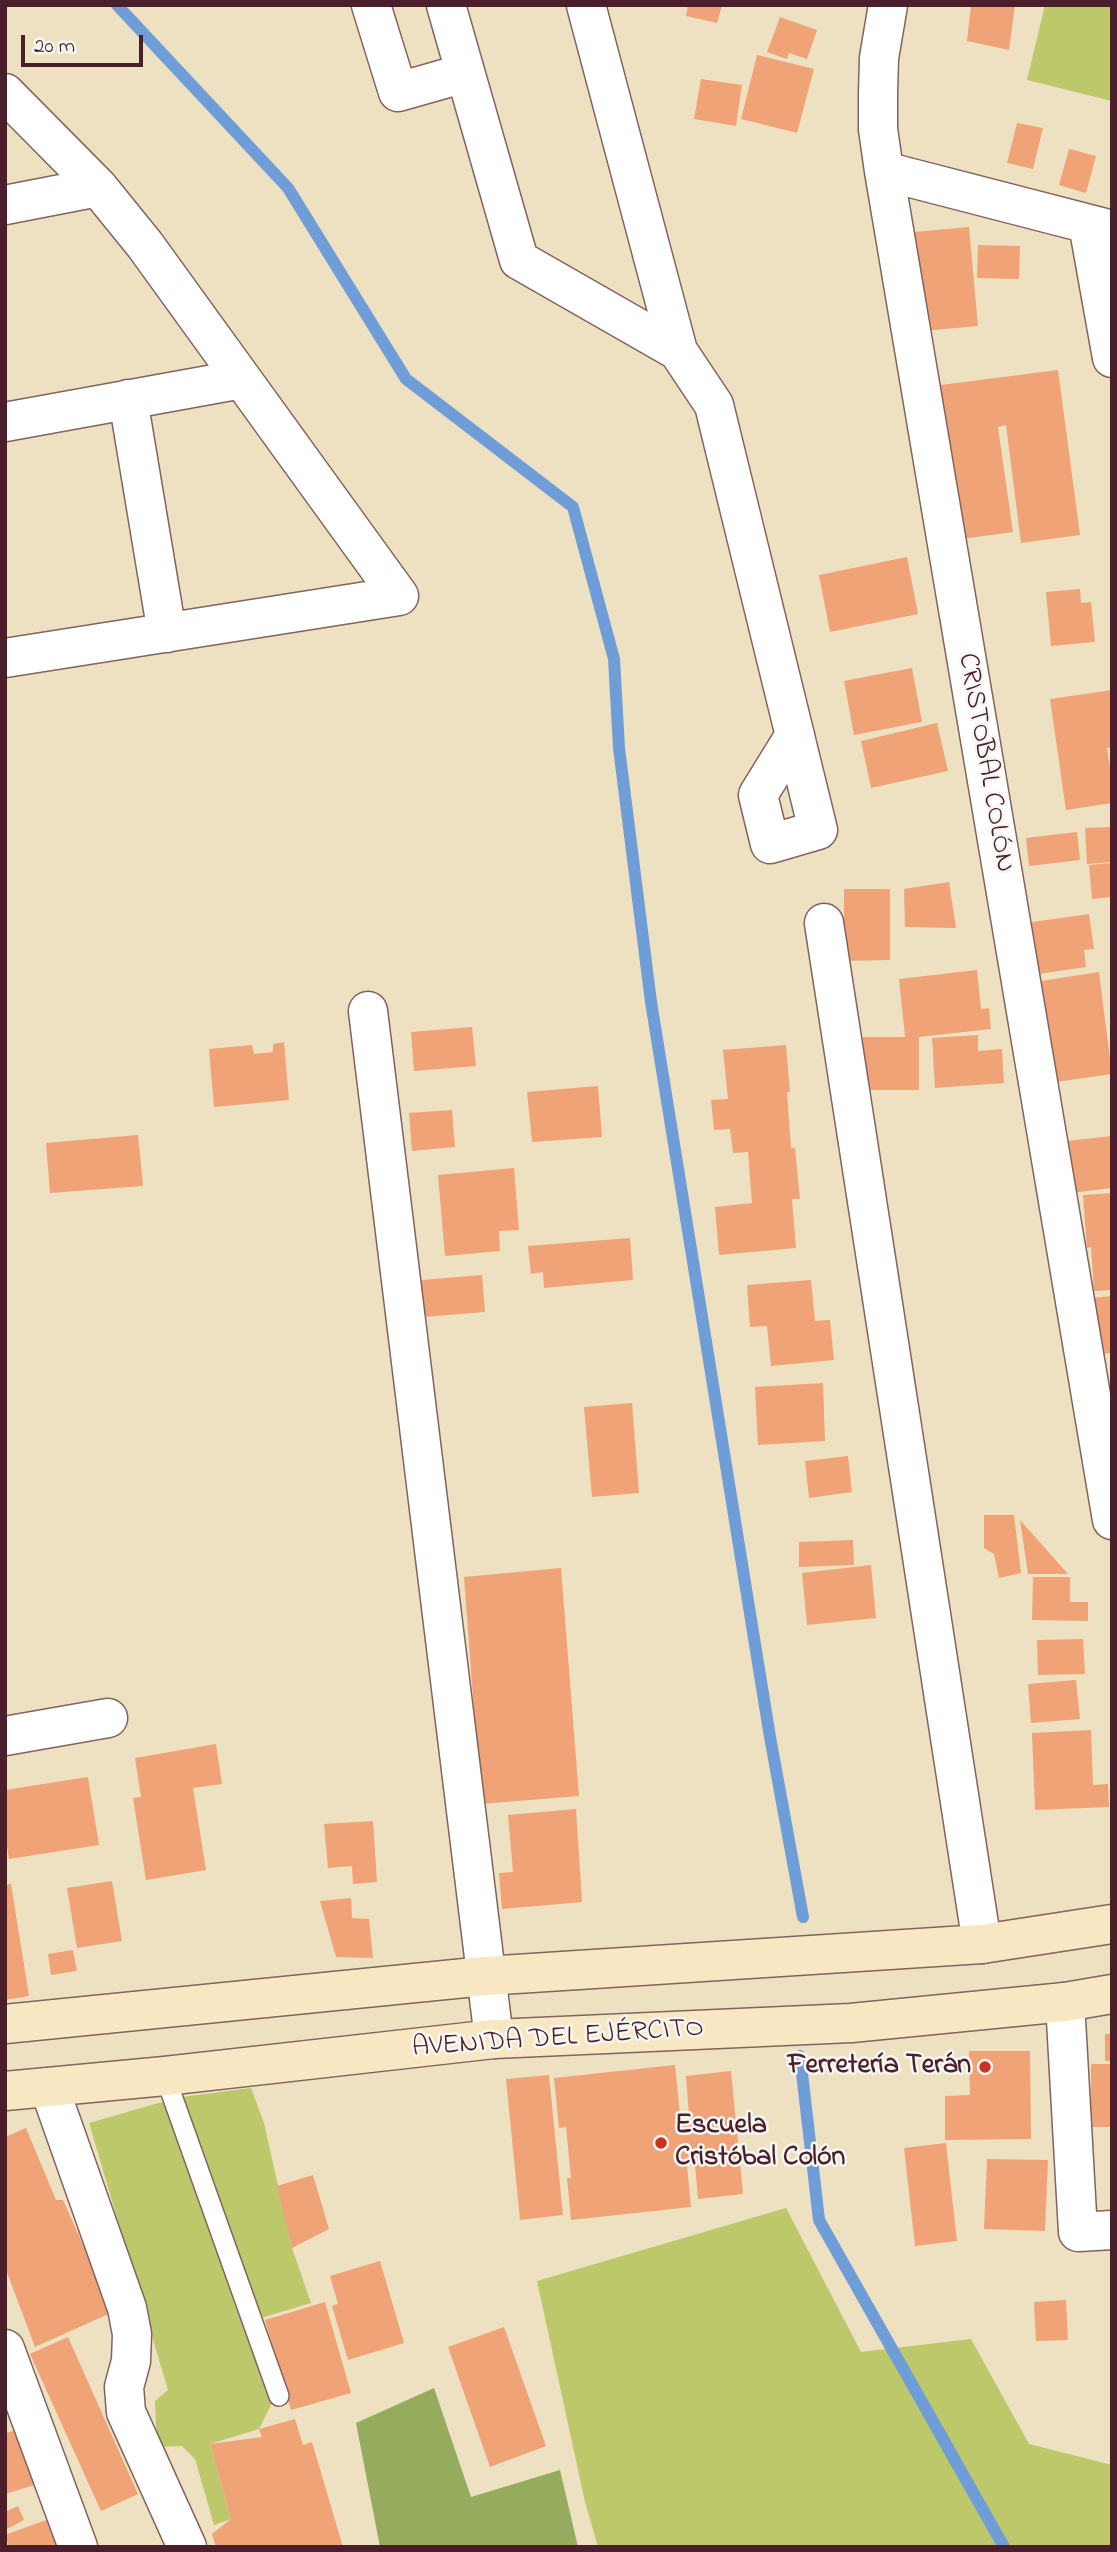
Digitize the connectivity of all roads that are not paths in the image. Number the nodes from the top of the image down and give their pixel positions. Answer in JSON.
{"nodes":[{"id":1,"x":371,"y":5,"type":"edge"},
{"id":2,"x":446,"y":5,"type":"edge"},
{"id":3,"x":586,"y":5,"type":"edge"},
{"id":4,"x":888,"y":5,"type":"edge"},
{"id":5,"x":465,"y":73,"type":"junction"},
{"id":6,"x":5,"y":93,"type":"edge"},
{"id":7,"x":884,"y":171,"type":"junction"},
{"id":8,"x":98,"y":187,"type":"junction"},
{"id":9,"x":5,"y":205,"type":"edge"},
{"id":10,"x":1100,"y":227,"type":"edge"},
{"id":11,"x":678,"y":352,"type":"junction"},
{"id":12,"x":1112,"y":358,"type":"edge"},
{"id":13,"x":242,"y":379,"type":"junction"},
{"id":14,"x":128,"y":399,"type":"junction"},
{"id":15,"x":5,"y":422,"type":"edge"},
{"id":16,"x":167,"y":633,"type":"junction"},
{"id":17,"x":5,"y":658,"type":"edge"},
{"id":18,"x":795,"y":735,"type":"dead end"},
{"id":19,"x":824,"y":923,"type":"dead end"},
{"id":20,"x":368,"y":1011,"type":"dead end"},
{"id":21,"x":1112,"y":1520,"type":"edge"},
{"id":22,"x":108,"y":1718,"type":"dead end"},
{"id":23,"x":5,"y":1736,"type":"edge"},
{"id":24,"x":1112,"y":1924,"type":"edge"},
{"id":25,"x":982,"y":1944,"type":"junction"},
{"id":26,"x":485,"y":1976,"type":"junction"},
{"id":27,"x":1112,"y":1994,"type":"edge"},
{"id":28,"x":1065,"y":2002,"type":"junction"},
{"id":29,"x":5,"y":2024,"type":"edge"},
{"id":30,"x":494,"y":2039,"type":"junction"},
{"id":31,"x":165,"y":2076,"type":"junction"},
{"id":32,"x":49,"y":2087,"type":"junction"},
{"id":33,"x":5,"y":2091,"type":"edge"},
{"id":34,"x":1112,"y":2230,"type":"edge"},
{"id":35,"x":5,"y":2349,"type":"edge"},
{"id":36,"x":279,"y":2396,"type":"dead end"},
{"id":37,"x":78,"y":2547,"type":"edge"},
{"id":38,"x":187,"y":2547,"type":"edge"}],
"edges":[{"from":1,"to":5,"type":"street"},
{"from":2,"to":5,"type":"street"},
{"from":3,"to":11,"type":"street"},
{"from":4,"to":7,"type":"street","name":"CRISTOBAL COLÓN"},
{"from":5,"to":11,"type":"street"},
{"from":6,"to":8,"type":"street"},
{"from":7,"to":10,"type":"street"},
{"from":7,"to":21,"type":"street","name":"CRISTOBAL COLÓN"},
{"from":8,"to":9,"type":"street"},
{"from":8,"to":13,"type":"street"},
{"from":10,"to":12,"type":"street"},
{"from":11,"to":18,"type":"street"},
{"from":13,"to":14,"type":"street"},
{"from":13,"to":16,"type":"street"},
{"from":14,"to":15,"type":"street"},
{"from":14,"to":16,"type":"street"},
{"from":16,"to":17,"type":"street"},
{"from":19,"to":25,"type":"street"},
{"from":20,"to":26,"type":"street"},
{"from":22,"to":23,"type":"street"},
{"from":24,"to":25,"type":"main road"},
{"from":25,"to":26,"type":"main road"},
{"from":26,"to":29,"type":"main road"},
{"from":26,"to":30,"type":"street"},
{"from":27,"to":28,"type":"main road","name":"AVENIDA DEL EJÉRCITO"},
{"from":28,"to":30,"type":"main road","name":"AVENIDA DEL EJÉRCITO"},
{"from":28,"to":34,"type":"street"},
{"from":30,"to":31,"type":"main road","name":"AVENIDA DEL EJÉRCITO"},
{"from":31,"to":32,"type":"main road","name":"AVENIDA DEL EJÉRCITO"},
{"from":31,"to":36,"type":"lane"},
{"from":32,"to":33,"type":"main road","name":"AVENIDA DEL EJÉRCITO"},
{"from":32,"to":38,"type":"street"},
{"from":35,"to":37,"type":"street"}]}
